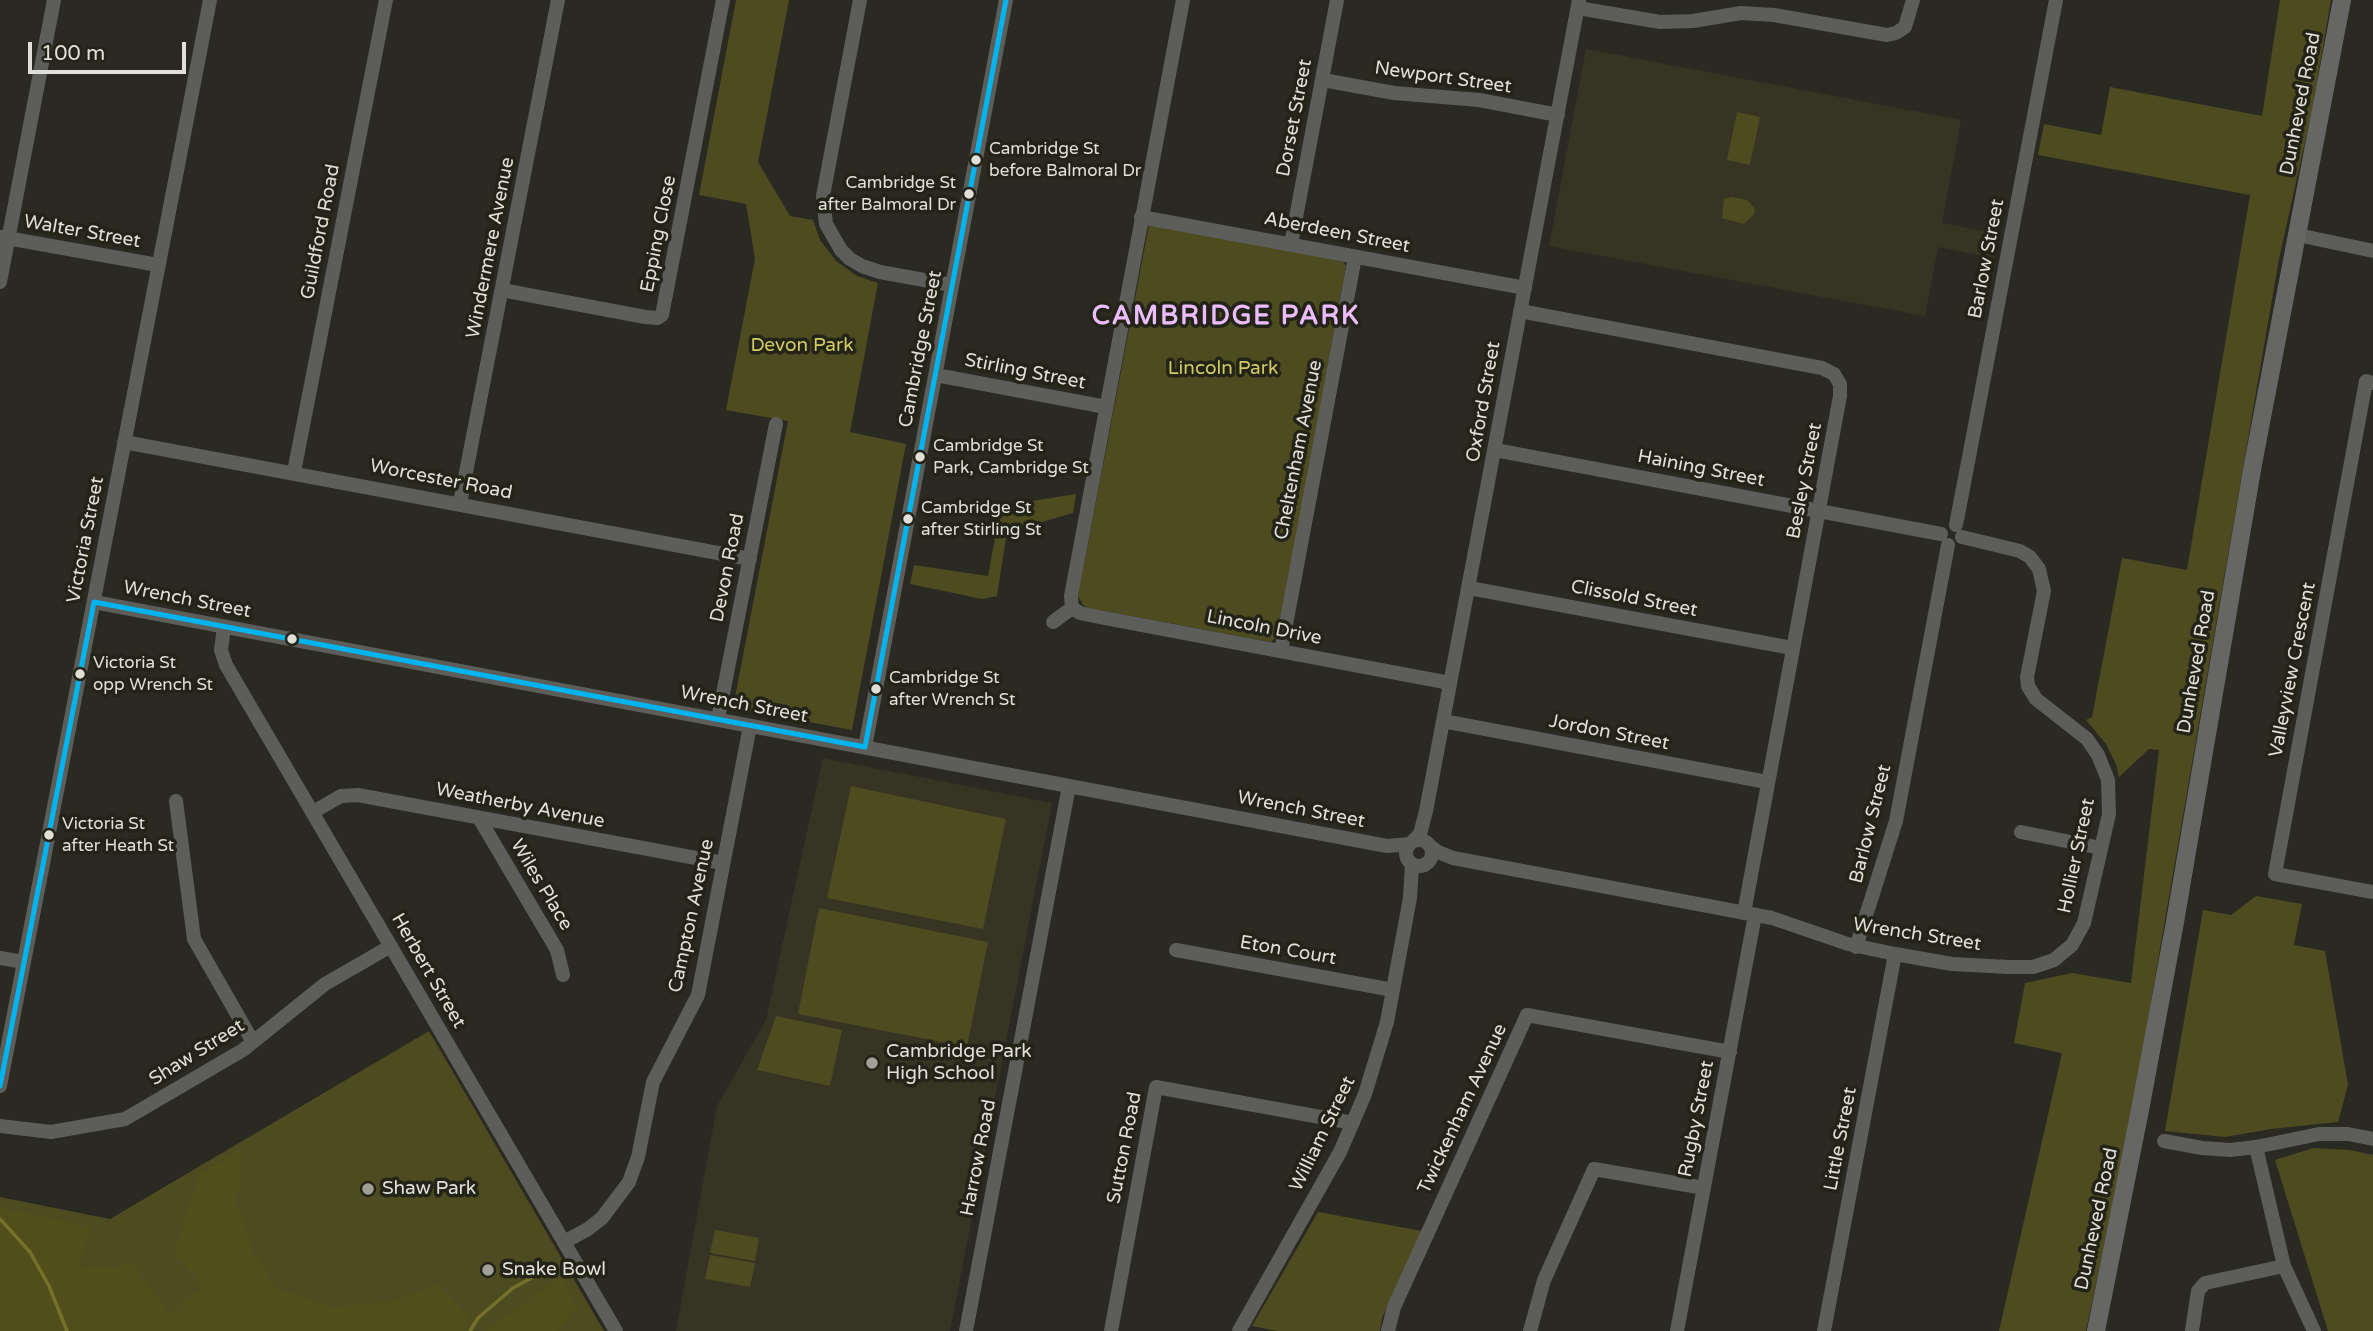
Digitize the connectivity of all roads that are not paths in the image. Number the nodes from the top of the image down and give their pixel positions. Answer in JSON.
{"nodes":[{"id":1,"x":54,"y":0,"type":"edge"},
{"id":2,"x":210,"y":0,"type":"edge"},
{"id":3,"x":386,"y":0,"type":"edge"},
{"id":4,"x":558,"y":0,"type":"edge"},
{"id":5,"x":723,"y":0,"type":"edge"},
{"id":6,"x":860,"y":0,"type":"edge"},
{"id":7,"x":1006,"y":0,"type":"edge"},
{"id":8,"x":1183,"y":0,"type":"edge"},
{"id":9,"x":1337,"y":0,"type":"edge"},
{"id":10,"x":1913,"y":0,"type":"edge"},
{"id":11,"x":2056,"y":0,"type":"edge"},
{"id":12,"x":2342,"y":0,"type":"edge"},
{"id":13,"x":1579,"y":4,"type":"edge"},
{"id":14,"x":1742,"y":7,"type":"edge"},
{"id":15,"x":1323,"y":80,"type":"junction"},
{"id":16,"x":1558,"y":115,"type":"junction"},
{"id":17,"x":1141,"y":217,"type":"junction"},
{"id":18,"x":2298,"y":235,"type":"junction"},
{"id":19,"x":4,"y":237,"type":"edge"},
{"id":20,"x":1291,"y":244,"type":"junction"},
{"id":21,"x":2373,"y":251,"type":"edge"},
{"id":22,"x":1355,"y":257,"type":"junction"},
{"id":23,"x":158,"y":265,"type":"junction"},
{"id":24,"x":0,"y":282,"type":"edge"},
{"id":25,"x":952,"y":285,"type":"junction"},
{"id":26,"x":1525,"y":288,"type":"junction"},
{"id":27,"x":502,"y":290,"type":"junction"},
{"id":28,"x":1520,"y":311,"type":"junction"},
{"id":29,"x":936,"y":375,"type":"junction"},
{"id":30,"x":2373,"y":383,"type":"edge"},
{"id":31,"x":1106,"y":407,"type":"junction"},
{"id":32,"x":776,"y":424,"type":"dead end"},
{"id":33,"x":124,"y":442,"type":"junction"},
{"id":34,"x":1495,"y":450,"type":"junction"},
{"id":35,"x":294,"y":472,"type":"junction"},
{"id":36,"x":460,"y":503,"type":"junction"},
{"id":37,"x":1819,"y":511,"type":"junction"},
{"id":38,"x":1959,"y":531,"type":"junction"},
{"id":39,"x":1945,"y":539,"type":"junction"},
{"id":40,"x":750,"y":559,"type":"junction"},
{"id":41,"x":1469,"y":588,"type":"junction"},
{"id":42,"x":94,"y":602,"type":"junction"},
{"id":43,"x":1072,"y":608,"type":"junction"},
{"id":44,"x":1053,"y":622,"type":"dead end"},
{"id":45,"x":224,"y":627,"type":"junction"},
{"id":46,"x":1792,"y":648,"type":"junction"},
{"id":47,"x":1281,"y":651,"type":"junction"},
{"id":48,"x":1451,"y":683,"type":"junction"},
{"id":49,"x":718,"y":719,"type":"junction"},
{"id":50,"x":1443,"y":722,"type":"junction"},
{"id":51,"x":750,"y":726,"type":"junction"},
{"id":52,"x":865,"y":747,"type":"junction"},
{"id":53,"x":1767,"y":782,"type":"junction"},
{"id":54,"x":1069,"y":786,"type":"junction"},
{"id":55,"x":176,"y":802,"type":"dead end"},
{"id":56,"x":313,"y":812,"type":"junction"},
{"id":57,"x":479,"y":818,"type":"junction"},
{"id":58,"x":2021,"y":832,"type":"dead end"},
{"id":59,"x":2101,"y":848,"type":"junction"},
{"id":60,"x":1418,"y":852,"type":"junction"},
{"id":61,"x":723,"y":863,"type":"junction"},
{"id":62,"x":2373,"y":892,"type":"edge"},
{"id":63,"x":1749,"y":914,"type":"junction"},
{"id":64,"x":391,"y":946,"type":"junction"},
{"id":65,"x":1856,"y":947,"type":"junction"},
{"id":66,"x":1176,"y":950,"type":"dead end"},
{"id":67,"x":1895,"y":954,"type":"junction"},
{"id":68,"x":0,"y":958,"type":"edge"},
{"id":69,"x":23,"y":962,"type":"junction"},
{"id":70,"x":2047,"y":963,"type":"joint"},
{"id":71,"x":563,"y":975,"type":"dead end"},
{"id":72,"x":1393,"y":990,"type":"junction"},
{"id":73,"x":253,"y":1042,"type":"junction"},
{"id":74,"x":1730,"y":1052,"type":"junction"},
{"id":75,"x":0,"y":1086,"type":"edge"},
{"id":76,"x":1353,"y":1123,"type":"junction"},
{"id":77,"x":0,"y":1126,"type":"edge"},
{"id":78,"x":2373,"y":1139,"type":"edge"},
{"id":79,"x":2164,"y":1141,"type":"dead end"},
{"id":80,"x":2256,"y":1147,"type":"junction"},
{"id":81,"x":1704,"y":1188,"type":"junction"},
{"id":82,"x":564,"y":1242,"type":"junction"},
{"id":83,"x":2284,"y":1266,"type":"junction"},
{"id":84,"x":616,"y":1331,"type":"edge"},
{"id":85,"x":966,"y":1331,"type":"edge"},
{"id":86,"x":1111,"y":1331,"type":"edge"},
{"id":87,"x":1239,"y":1331,"type":"edge"},
{"id":88,"x":1388,"y":1331,"type":"edge"},
{"id":89,"x":1530,"y":1331,"type":"edge"},
{"id":90,"x":1677,"y":1331,"type":"edge"},
{"id":91,"x":1824,"y":1331,"type":"edge"},
{"id":92,"x":2096,"y":1331,"type":"edge"},
{"id":93,"x":2192,"y":1331,"type":"edge"},
{"id":94,"x":2314,"y":1331,"type":"edge"}],
"edges":[{"from":1,"to":19,"type":"street"},
{"from":2,"to":23,"type":"street","name":"Victoria Street"},
{"from":3,"to":35,"type":"street","name":"Guildford Road"},
{"from":4,"to":27,"type":"street","name":"Windermere Avenue"},
{"from":5,"to":27,"type":"street","name":"Epping Close"},
{"from":6,"to":25,"type":"street"},
{"from":7,"to":25,"type":"street","name":"Cambridge Street"},
{"from":8,"to":17,"type":"street"},
{"from":9,"to":15,"type":"street","name":"Dorset Street"},
{"from":10,"to":14,"type":"street"},
{"from":11,"to":38,"type":"street","name":"Barlow Street"},
{"from":12,"to":18,"type":"main road","name":"Dunheved Road"},
{"from":13,"to":14,"type":"street"},
{"from":13,"to":16,"type":"street","name":"Oxford Street"},
{"from":15,"to":16,"type":"street","name":"Newport Street"},
{"from":15,"to":20,"type":"street","name":"Dorset Street"},
{"from":16,"to":26,"type":"street","name":"Oxford Street"},
{"from":17,"to":20,"type":"street","name":"Aberdeen Street"},
{"from":17,"to":31,"type":"street"},
{"from":18,"to":21,"type":"street"},
{"from":18,"to":92,"type":"main road","name":"Dunheved Road"},
{"from":19,"to":23,"type":"street","name":"Walter Street"},
{"from":19,"to":24,"type":"street"},
{"from":20,"to":22,"type":"street","name":"Aberdeen Street"},
{"from":22,"to":26,"type":"street","name":"Aberdeen Street"},
{"from":22,"to":47,"type":"street","name":"Cheltenham Avenue"},
{"from":23,"to":33,"type":"street","name":"Victoria Street"},
{"from":25,"to":29,"type":"street","name":"Cambridge Street"},
{"from":26,"to":28,"type":"street","name":"Oxford Street"},
{"from":27,"to":36,"type":"street","name":"Windermere Avenue"},
{"from":28,"to":34,"type":"street","name":"Oxford Street"},
{"from":28,"to":37,"type":"street","name":"Besley Street"},
{"from":29,"to":31,"type":"street","name":"Stirling Street"},
{"from":29,"to":52,"type":"street","name":"Cambridge Street"},
{"from":30,"to":62,"type":"street","name":"Valleyview Crescent"},
{"from":31,"to":43,"type":"street"},
{"from":32,"to":40,"type":"street","name":"Devon Road"},
{"from":33,"to":35,"type":"street","name":"Worcester Road"},
{"from":33,"to":42,"type":"street","name":"Victoria Street"},
{"from":34,"to":37,"type":"street","name":"Haining Street"},
{"from":34,"to":41,"type":"street","name":"Oxford Street"},
{"from":35,"to":36,"type":"street","name":"Worcester Road"},
{"from":36,"to":40,"type":"street","name":"Worcester Road"},
{"from":37,"to":39,"type":"street","name":"Haining Street"},
{"from":37,"to":46,"type":"street","name":"Besley Street"},
{"from":38,"to":39,"type":"street"},
{"from":38,"to":59,"type":"street","name":"Hollier Street"},
{"from":39,"to":65,"type":"street","name":"Barlow Street"},
{"from":40,"to":49,"type":"street","name":"Devon Road"},
{"from":41,"to":46,"type":"street","name":"Clissold Street"},
{"from":41,"to":48,"type":"street","name":"Oxford Street"},
{"from":42,"to":45,"type":"street","name":"Wrench Street"},
{"from":42,"to":69,"type":"street","name":"Victoria Street"},
{"from":43,"to":44,"type":"street"},
{"from":43,"to":47,"type":"street","name":"Lincoln Drive"},
{"from":45,"to":49,"type":"street","name":"Wrench Street"},
{"from":45,"to":56,"type":"street","name":"Herbert Street"},
{"from":46,"to":53,"type":"street","name":"Besley Street"},
{"from":47,"to":48,"type":"street","name":"Lincoln Drive"},
{"from":48,"to":50,"type":"street","name":"Oxford Street"},
{"from":49,"to":51,"type":"street","name":"Wrench Street"},
{"from":50,"to":53,"type":"street","name":"Jordon Street"},
{"from":50,"to":60,"type":"street","name":"Oxford Street"},
{"from":51,"to":52,"type":"street","name":"Wrench Street"},
{"from":51,"to":61,"type":"street","name":"Campton Avenue"},
{"from":52,"to":54,"type":"street","name":"Wrench Street"},
{"from":53,"to":63,"type":"street","name":"Besley Street"},
{"from":54,"to":60,"type":"street","name":"Wrench Street"},
{"from":54,"to":85,"type":"street","name":"Harrow Road"},
{"from":55,"to":73,"type":"street"},
{"from":56,"to":57,"type":"street","name":"Weatherby Avenue"},
{"from":56,"to":64,"type":"street","name":"Herbert Street"},
{"from":57,"to":61,"type":"street","name":"Weatherby Avenue"},
{"from":57,"to":71,"type":"street","name":"Wiles Place"},
{"from":58,"to":59,"type":"street"},
{"from":59,"to":70,"type":"street","name":"Hollier Street"},
{"from":60,"to":63,"type":"street","name":"Wrench Street"},
{"from":60,"to":72,"type":"street","name":"William Street"},
{"from":61,"to":82,"type":"street","name":"Campton Avenue"},
{"from":63,"to":65,"type":"street","name":"Wrench Street"},
{"from":63,"to":74,"type":"street","name":"Rugby Street"},
{"from":64,"to":73,"type":"street","name":"Shaw Street"},
{"from":64,"to":82,"type":"street","name":"Herbert Street"},
{"from":65,"to":67,"type":"street","name":"Wrench Street"},
{"from":66,"to":72,"type":"street","name":"Eton Court"},
{"from":67,"to":70,"type":"street","name":"Wrench Street"},
{"from":67,"to":91,"type":"street","name":"Little Street"},
{"from":68,"to":69,"type":"street"},
{"from":69,"to":75,"type":"street","name":"Victoria Street"},
{"from":72,"to":76,"type":"street","name":"William Street"},
{"from":73,"to":77,"type":"street","name":"Shaw Street"},
{"from":74,"to":81,"type":"street","name":"Rugby Street"},
{"from":74,"to":88,"type":"street","name":"Twickenham Avenue"},
{"from":76,"to":86,"type":"street","name":"Sutton Road"},
{"from":76,"to":87,"type":"street","name":"William Street"},
{"from":78,"to":80,"type":"street"},
{"from":79,"to":80,"type":"street"},
{"from":80,"to":83,"type":"street"},
{"from":81,"to":89,"type":"street"},
{"from":81,"to":90,"type":"street","name":"Rugby Street"},
{"from":82,"to":84,"type":"street","name":"Herbert Street"},
{"from":83,"to":93,"type":"street"},
{"from":83,"to":94,"type":"street"}]}
